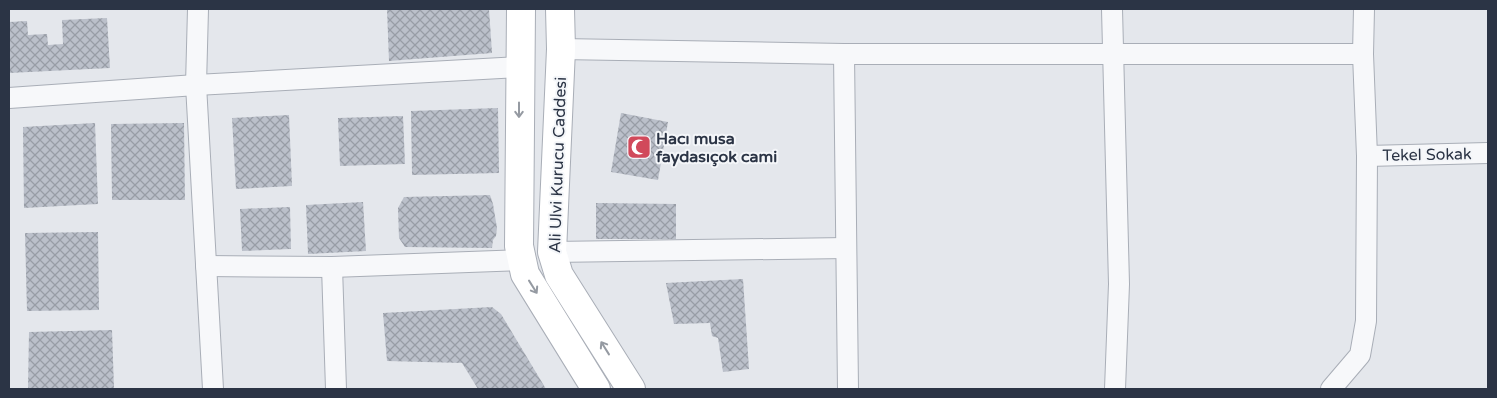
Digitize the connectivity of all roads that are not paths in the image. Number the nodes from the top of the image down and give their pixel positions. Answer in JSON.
{"nodes":[{"id":1,"x":198,"y":9,"type":"edge"},
{"id":2,"x":521,"y":9,"type":"edge"},
{"id":3,"x":560,"y":9,"type":"edge"},
{"id":4,"x":1112,"y":9,"type":"edge"},
{"id":5,"x":1364,"y":9,"type":"edge"},
{"id":6,"x":561,"y":49,"type":"junction"},
{"id":7,"x":844,"y":54,"type":"junction"},
{"id":8,"x":1113,"y":54,"type":"junction"},
{"id":9,"x":1362,"y":54,"type":"junction"},
{"id":10,"x":519,"y":67,"type":"junction"},
{"id":11,"x":196,"y":85,"type":"junction"},
{"id":12,"x":9,"y":98,"type":"edge"},
{"id":13,"x":1488,"y":153,"type":"edge"},
{"id":14,"x":1367,"y":156,"type":"junction"},
{"id":15,"x":846,"y":248,"type":"junction"},
{"id":16,"x":552,"y":252,"type":"junction"},
{"id":17,"x":522,"y":260,"type":"junction"},
{"id":18,"x":206,"y":266,"type":"junction"},
{"id":19,"x":332,"y":267,"type":"junction"},
{"id":20,"x":213,"y":389,"type":"edge"},
{"id":21,"x":336,"y":389,"type":"edge"},
{"id":22,"x":596,"y":389,"type":"edge"},
{"id":23,"x":631,"y":389,"type":"edge"},
{"id":24,"x":848,"y":389,"type":"edge"},
{"id":25,"x":1115,"y":389,"type":"edge"},
{"id":26,"x":1331,"y":389,"type":"edge"}],
"edges":[{"from":1,"to":11,"type":"street"},
{"from":2,"to":10,"type":"main road","name":"Ali Ulvi Kurucu Caddesi"},
{"from":3,"to":6,"type":"main road","name":"Ali Ulvi Kurucu Caddesi"},
{"from":4,"to":8,"type":"street"},
{"from":5,"to":9,"type":"street"},
{"from":6,"to":7,"type":"street"},
{"from":6,"to":16,"type":"main road","name":"Ali Ulvi Kurucu Caddesi"},
{"from":7,"to":8,"type":"street"},
{"from":7,"to":15,"type":"street"},
{"from":8,"to":9,"type":"street"},
{"from":8,"to":25,"type":"street"},
{"from":9,"to":14,"type":"street"},
{"from":10,"to":11,"type":"street"},
{"from":10,"to":17,"type":"main road","name":"Ali Ulvi Kurucu Caddesi","one_way":true},
{"from":11,"to":12,"type":"street"},
{"from":11,"to":18,"type":"street"},
{"from":13,"to":14,"type":"street","name":"Tekel Sokak"},
{"from":14,"to":26,"type":"street"},
{"from":15,"to":16,"type":"street"},
{"from":15,"to":24,"type":"street"},
{"from":23,"to":16,"type":"main road","name":"Ali Ulvi Kurucu Caddesi","one_way":true},
{"from":17,"to":19,"type":"street"},
{"from":17,"to":22,"type":"main road","name":"Ali Ulvi Kurucu Caddesi","one_way":true},
{"from":18,"to":19,"type":"street"},
{"from":18,"to":20,"type":"street"},
{"from":19,"to":21,"type":"street"}]}
